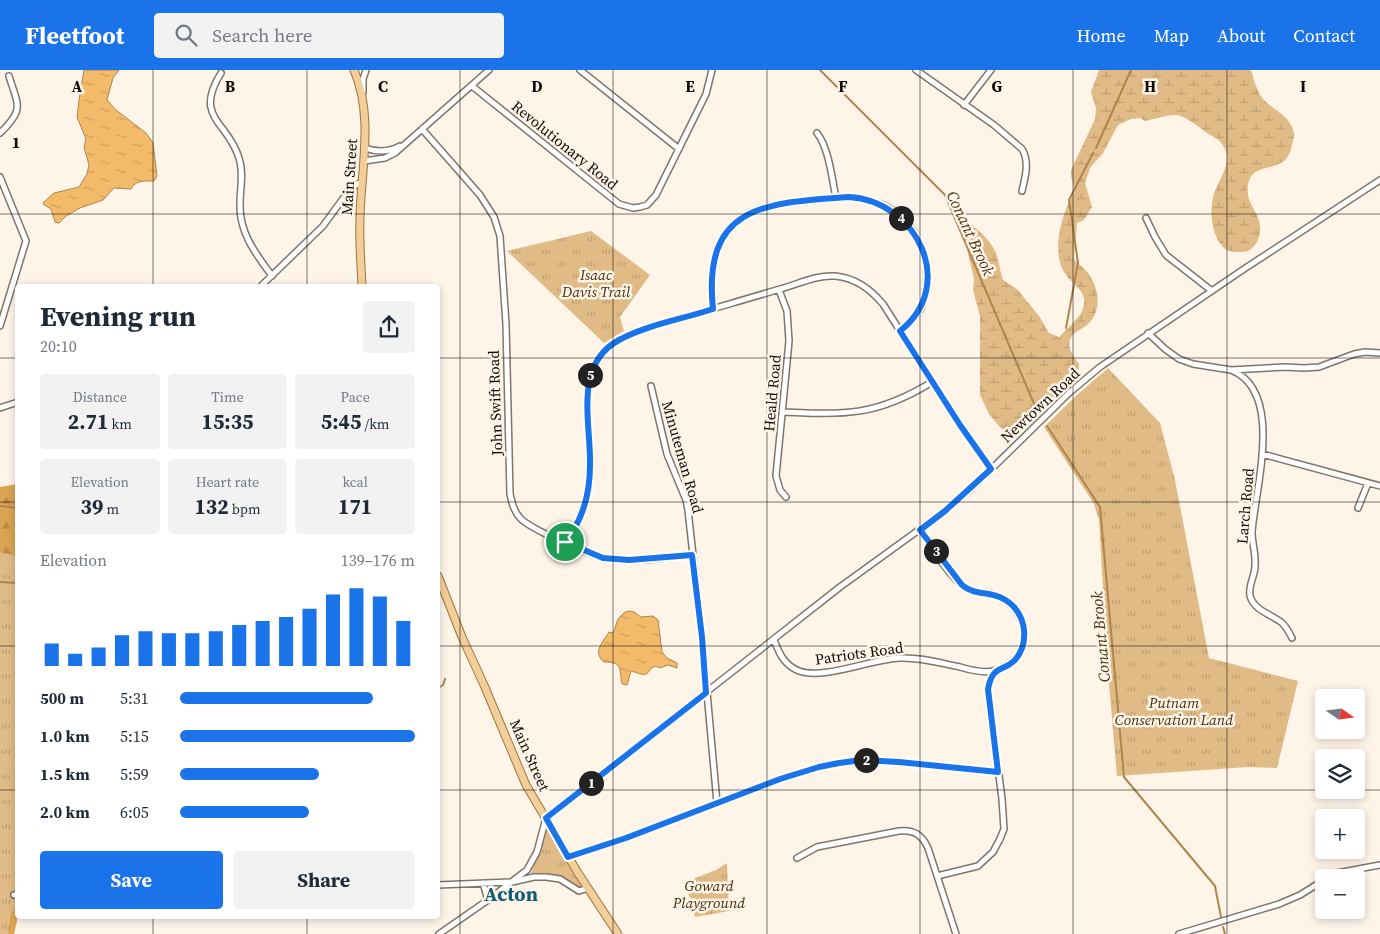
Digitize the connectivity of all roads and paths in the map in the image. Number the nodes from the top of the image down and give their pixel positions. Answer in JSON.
{"nodes":[{"id":1,"x":366,"y":70,"type":"edge"},
{"id":2,"x":489,"y":70,"type":"edge"},
{"id":3,"x":580,"y":70,"type":"edge"},
{"id":4,"x":712,"y":70,"type":"edge"},
{"id":5,"x":916,"y":70,"type":"edge"},
{"id":6,"x":991,"y":70,"type":"edge"},
{"id":7,"x":355,"y":72,"type":"edge"},
{"id":8,"x":221,"y":73,"type":"dead end"},
{"id":9,"x":9,"y":76,"type":"dead end"},
{"id":10,"x":472,"y":86,"type":"junction"},
{"id":11,"x":363,"y":100,"type":"junction"},
{"id":12,"x":964,"y":106,"type":"junction"},
{"id":13,"x":422,"y":129,"type":"junction"},
{"id":14,"x":0,"y":133,"type":"edge"},
{"id":15,"x":817,"y":133,"type":"dead end"},
{"id":16,"x":407,"y":143,"type":"junction"},
{"id":17,"x":365,"y":148,"type":"junction"},
{"id":18,"x":679,"y":149,"type":"junction"},
{"id":19,"x":364,"y":161,"type":"junction"},
{"id":20,"x":0,"y":177,"type":"edge"},
{"id":21,"x":1380,"y":180,"type":"edge"},
{"id":22,"x":362,"y":182,"type":"junction"},
{"id":23,"x":1022,"y":191,"type":"dead end"},
{"id":24,"x":836,"y":198,"type":"junction"},
{"id":25,"x":1146,"y":218,"type":"dead end"},
{"id":26,"x":272,"y":276,"type":"junction"},
{"id":27,"x":264,"y":284,"type":"edge"},
{"id":28,"x":362,"y":284,"type":"edge"},
{"id":29,"x":779,"y":290,"type":"junction"},
{"id":30,"x":1212,"y":291,"type":"junction"},
{"id":31,"x":713,"y":309,"type":"junction"},
{"id":32,"x":0,"y":326,"type":"edge"},
{"id":33,"x":900,"y":331,"type":"junction"},
{"id":34,"x":1148,"y":333,"type":"junction"},
{"id":35,"x":1380,"y":353,"type":"edge"},
{"id":36,"x":1231,"y":370,"type":"junction"},
{"id":37,"x":932,"y":382,"type":"junction"},
{"id":38,"x":651,"y":386,"type":"dead end"},
{"id":39,"x":15,"y":403,"type":"edge"},
{"id":40,"x":0,"y":408,"type":"edge"},
{"id":41,"x":782,"y":412,"type":"junction"},
{"id":42,"x":1262,"y":454,"type":"junction"},
{"id":43,"x":991,"y":469,"type":"junction"},
{"id":44,"x":1368,"y":483,"type":"junction"},
{"id":45,"x":1380,"y":486,"type":"edge"},
{"id":46,"x":786,"y":497,"type":"dead end"},
{"id":47,"x":1358,"y":508,"type":"dead end"},
{"id":48,"x":920,"y":530,"type":"junction"},
{"id":49,"x":565,"y":542,"type":"junction"},
{"id":50,"x":692,"y":555,"type":"junction"},
{"id":51,"x":440,"y":581,"type":"edge"},
{"id":52,"x":1292,"y":638,"type":"dead end"},
{"id":53,"x":774,"y":640,"type":"junction"},
{"id":54,"x":997,"y":669,"type":"junction"},
{"id":55,"x":706,"y":693,"type":"junction"},
{"id":56,"x":998,"y":772,"type":"junction"},
{"id":57,"x":717,"y":803,"type":"junction"},
{"id":58,"x":546,"y":818,"type":"junction"},
{"id":59,"x":568,"y":857,"type":"junction"},
{"id":60,"x":797,"y":858,"type":"dead end"},
{"id":61,"x":1380,"y":865,"type":"edge"},
{"id":62,"x":1358,"y":869,"type":"edge"},
{"id":63,"x":937,"y":876,"type":"junction"},
{"id":64,"x":512,"y":882,"type":"junction"},
{"id":65,"x":483,"y":884,"type":"junction"},
{"id":66,"x":440,"y":885,"type":"edge"},
{"id":67,"x":1315,"y":886,"type":"edge"},
{"id":68,"x":588,"y":888,"type":"junction"},
{"id":69,"x":488,"y":900,"type":"junction"},
{"id":70,"x":439,"y":934,"type":"edge"},
{"id":71,"x":618,"y":934,"type":"edge"},
{"id":72,"x":956,"y":934,"type":"edge"},
{"id":73,"x":1179,"y":934,"type":"edge"}],
"edges":[{"from":1,"to":7,"type":"street"},
{"from":1,"to":11,"type":"street"},
{"from":2,"to":10,"type":"street"},
{"from":3,"to":18,"type":"street"},
{"from":4,"to":18,"type":"street","name":"Revolutionary Road"},
{"from":5,"to":12,"type":"street"},
{"from":6,"to":12,"type":"street"},
{"from":7,"to":11,"type":"main road","name":"Main Street"},
{"from":8,"to":26,"type":"street"},
{"from":9,"to":14,"type":"street"},
{"from":10,"to":13,"type":"street"},
{"from":10,"to":18,"type":"street","name":"Revolutionary Road"},
{"from":11,"to":17,"type":"main road","name":"Main Street"},
{"from":12,"to":23,"type":"street"},
{"from":13,"to":16,"type":"street"},
{"from":13,"to":49,"type":"street","name":"John Swift Road"},
{"from":15,"to":24,"type":"street"},
{"from":16,"to":17,"type":"street"},
{"from":16,"to":19,"type":"street"},
{"from":17,"to":19,"type":"main road","name":"Main Street"},
{"from":19,"to":22,"type":"main road","name":"Main Street"},
{"from":20,"to":32,"type":"street"},
{"from":21,"to":30,"type":"street","name":"Newtown Road"},
{"from":22,"to":26,"type":"street"},
{"from":22,"to":28,"type":"main road","name":"Main Street"},
{"from":24,"to":31,"type":"street"},
{"from":24,"to":33,"type":"street"},
{"from":25,"to":30,"type":"street"},
{"from":26,"to":27,"type":"street"},
{"from":29,"to":31,"type":"street"},
{"from":29,"to":33,"type":"street"},
{"from":29,"to":41,"type":"street","name":"Heald Road"},
{"from":30,"to":34,"type":"street","name":"Newtown Road"},
{"from":31,"to":49,"type":"street"},
{"from":33,"to":37,"type":"street"},
{"from":34,"to":36,"type":"street"},
{"from":34,"to":43,"type":"street","name":"Newtown Road"},
{"from":35,"to":36,"type":"street"},
{"from":36,"to":42,"type":"street","name":"Larch Road"},
{"from":37,"to":41,"type":"street"},
{"from":37,"to":43,"type":"street"},
{"from":38,"to":50,"type":"street","name":"Minuteman Road"},
{"from":39,"to":40,"type":"street"},
{"from":41,"to":46,"type":"street","name":"Heald Road"},
{"from":42,"to":44,"type":"street"},
{"from":42,"to":52,"type":"street","name":"Larch Road"},
{"from":43,"to":48,"type":"street","name":"Newtown Road"},
{"from":44,"to":45,"type":"street"},
{"from":44,"to":47,"type":"street"},
{"from":48,"to":53,"type":"street","name":"Newtown Road"},
{"from":48,"to":54,"type":"street"},
{"from":49,"to":50,"type":"street","name":"John Swift Road"},
{"from":50,"to":55,"type":"street","name":"Minuteman Road"},
{"from":51,"to":58,"type":"main road","name":"Main Street"},
{"from":53,"to":54,"type":"street","name":"Patriots Road"},
{"from":53,"to":55,"type":"street","name":"Newtown Road"},
{"from":54,"to":56,"type":"street"},
{"from":55,"to":57,"type":"street","name":"Minuteman Road"},
{"from":55,"to":58,"type":"street","name":"Newtown Road"},
{"from":56,"to":57,"type":"street"},
{"from":56,"to":63,"type":"street"},
{"from":57,"to":59,"type":"street"},
{"from":58,"to":59,"type":"main road","name":"Main Street"},
{"from":58,"to":64,"type":"street"},
{"from":59,"to":68,"type":"main road","name":"Main Street"},
{"from":60,"to":63,"type":"street"},
{"from":61,"to":62,"type":"street"},
{"from":63,"to":72,"type":"street"},
{"from":64,"to":65,"type":"street"},
{"from":64,"to":68,"type":"street"},
{"from":64,"to":69,"type":"street"},
{"from":65,"to":66,"type":"street"},
{"from":65,"to":69,"type":"street"},
{"from":67,"to":73,"type":"street"},
{"from":68,"to":71,"type":"main road","name":"Main Street"},
{"from":69,"to":70,"type":"street"}]}
